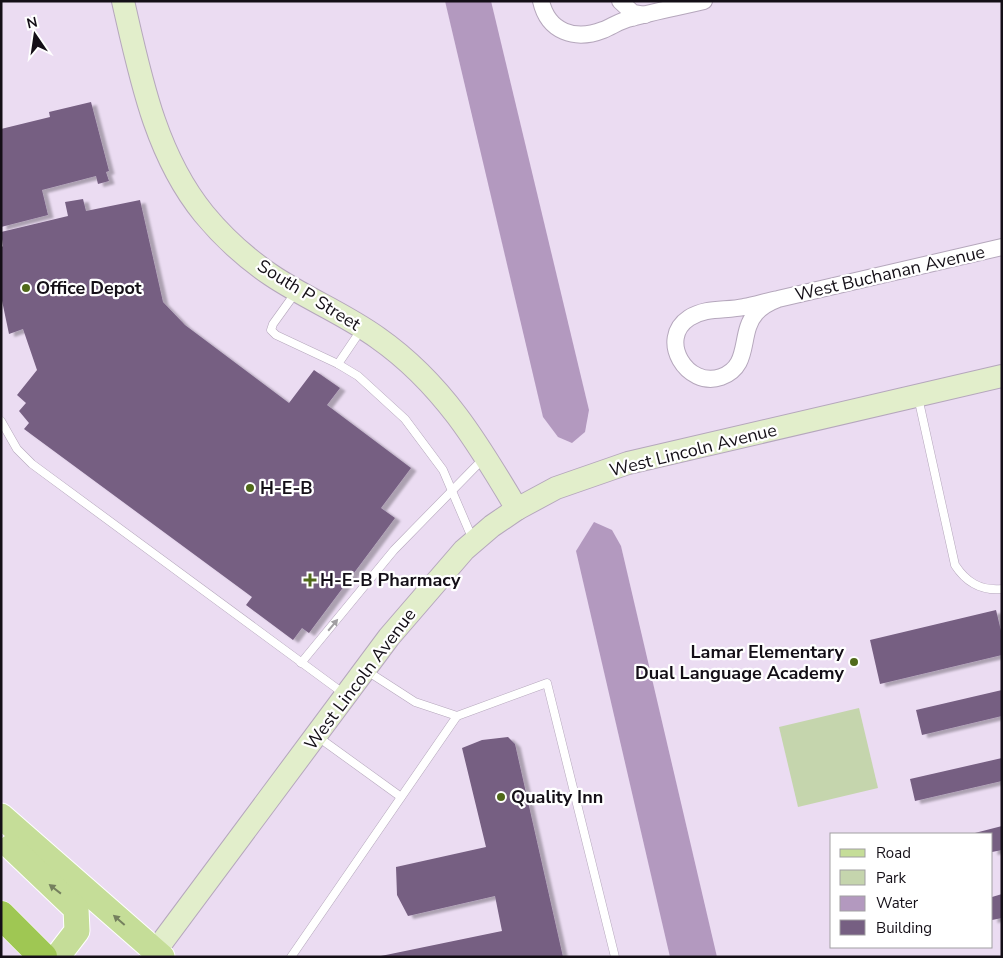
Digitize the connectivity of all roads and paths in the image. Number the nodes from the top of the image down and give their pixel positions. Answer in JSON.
{"nodes":[{"id":1,"x":123,"y":1,"type":"edge"},
{"id":2,"x":541,"y":1,"type":"edge"},
{"id":3,"x":620,"y":1,"type":"edge"},
{"id":4,"x":704,"y":1,"type":"edge"},
{"id":5,"x":645,"y":15,"type":"junction"},
{"id":6,"x":1002,"y":247,"type":"edge"},
{"id":7,"x":298,"y":290,"type":"junction"},
{"id":8,"x":778,"y":299,"type":"junction"},
{"id":9,"x":362,"y":328,"type":"junction"},
{"id":10,"x":338,"y":364,"type":"junction"},
{"id":11,"x":1002,"y":376,"type":"edge"},
{"id":12,"x":918,"y":396,"type":"junction"},
{"id":13,"x":1,"y":421,"type":"edge"},
{"id":14,"x":486,"y":457,"type":"junction"},
{"id":15,"x":451,"y":492,"type":"junction"},
{"id":16,"x":517,"y":509,"type":"junction"},
{"id":17,"x":474,"y":542,"type":"junction"},
{"id":18,"x":1002,"y":589,"type":"edge"},
{"id":19,"x":301,"y":663,"type":"junction"},
{"id":20,"x":365,"y":670,"type":"junction"},
{"id":21,"x":346,"y":696,"type":"junction"},
{"id":22,"x":456,"y":716,"type":"junction"},
{"id":23,"x":316,"y":736,"type":"junction"},
{"id":24,"x":401,"y":797,"type":"junction"},
{"id":25,"x":1,"y":816,"type":"edge"},
{"id":26,"x":1,"y":838,"type":"edge"},
{"id":27,"x":1,"y":915,"type":"edge"},
{"id":28,"x":45,"y":954,"type":"edge"},
{"id":29,"x":155,"y":956,"type":"edge"},
{"id":30,"x":291,"y":957,"type":"edge"},
{"id":31,"x":615,"y":957,"type":"edge"}],
"edges":[{"from":1,"to":7,"type":"street","name":"South P Street"},
{"from":2,"to":5,"type":"street"},
{"from":3,"to":5,"type":"street"},
{"from":4,"to":5,"type":"street"},
{"from":6,"to":8,"type":"street","name":"West Buchanan Avenue"},
{"from":7,"to":9,"type":"street","name":"South P Street"},
{"from":7,"to":10,"type":"lane"},
{"from":8,"to":8,"type":"street","name":"West Buchanan Avenue"},
{"from":9,"to":10,"type":"lane"},
{"from":9,"to":14,"type":"street","name":"South P Street"},
{"from":10,"to":15,"type":"lane"},
{"from":11,"to":12,"type":"street","name":"West Lincoln Avenue"},
{"from":12,"to":16,"type":"street","name":"West Lincoln Avenue"},
{"from":12,"to":18,"type":"lane"},
{"from":13,"to":19,"type":"lane"},
{"from":14,"to":15,"type":"lane"},
{"from":14,"to":16,"type":"street","name":"South P Street"},
{"from":15,"to":17,"type":"lane"},
{"from":19,"to":15,"type":"lane","one_way":true},
{"from":16,"to":17,"type":"street","name":"West Lincoln Avenue"},
{"from":17,"to":20,"type":"street","name":"West Lincoln Avenue"},
{"from":19,"to":21,"type":"lane"},
{"from":20,"to":21,"type":"street","name":"West Lincoln Avenue"},
{"from":20,"to":22,"type":"lane"},
{"from":21,"to":23,"type":"street","name":"West Lincoln Avenue"},
{"from":22,"to":24,"type":"lane"},
{"from":22,"to":31,"type":"lane"},
{"from":23,"to":24,"type":"lane"},
{"from":23,"to":29,"type":"street","name":"West Lincoln Avenue"},
{"from":24,"to":30,"type":"lane"},
{"from":29,"to":25,"type":"main road","one_way":true},
{"from":28,"to":26,"type":"main road","one_way":true},
{"from":27,"to":28,"type":"highway"}]}
